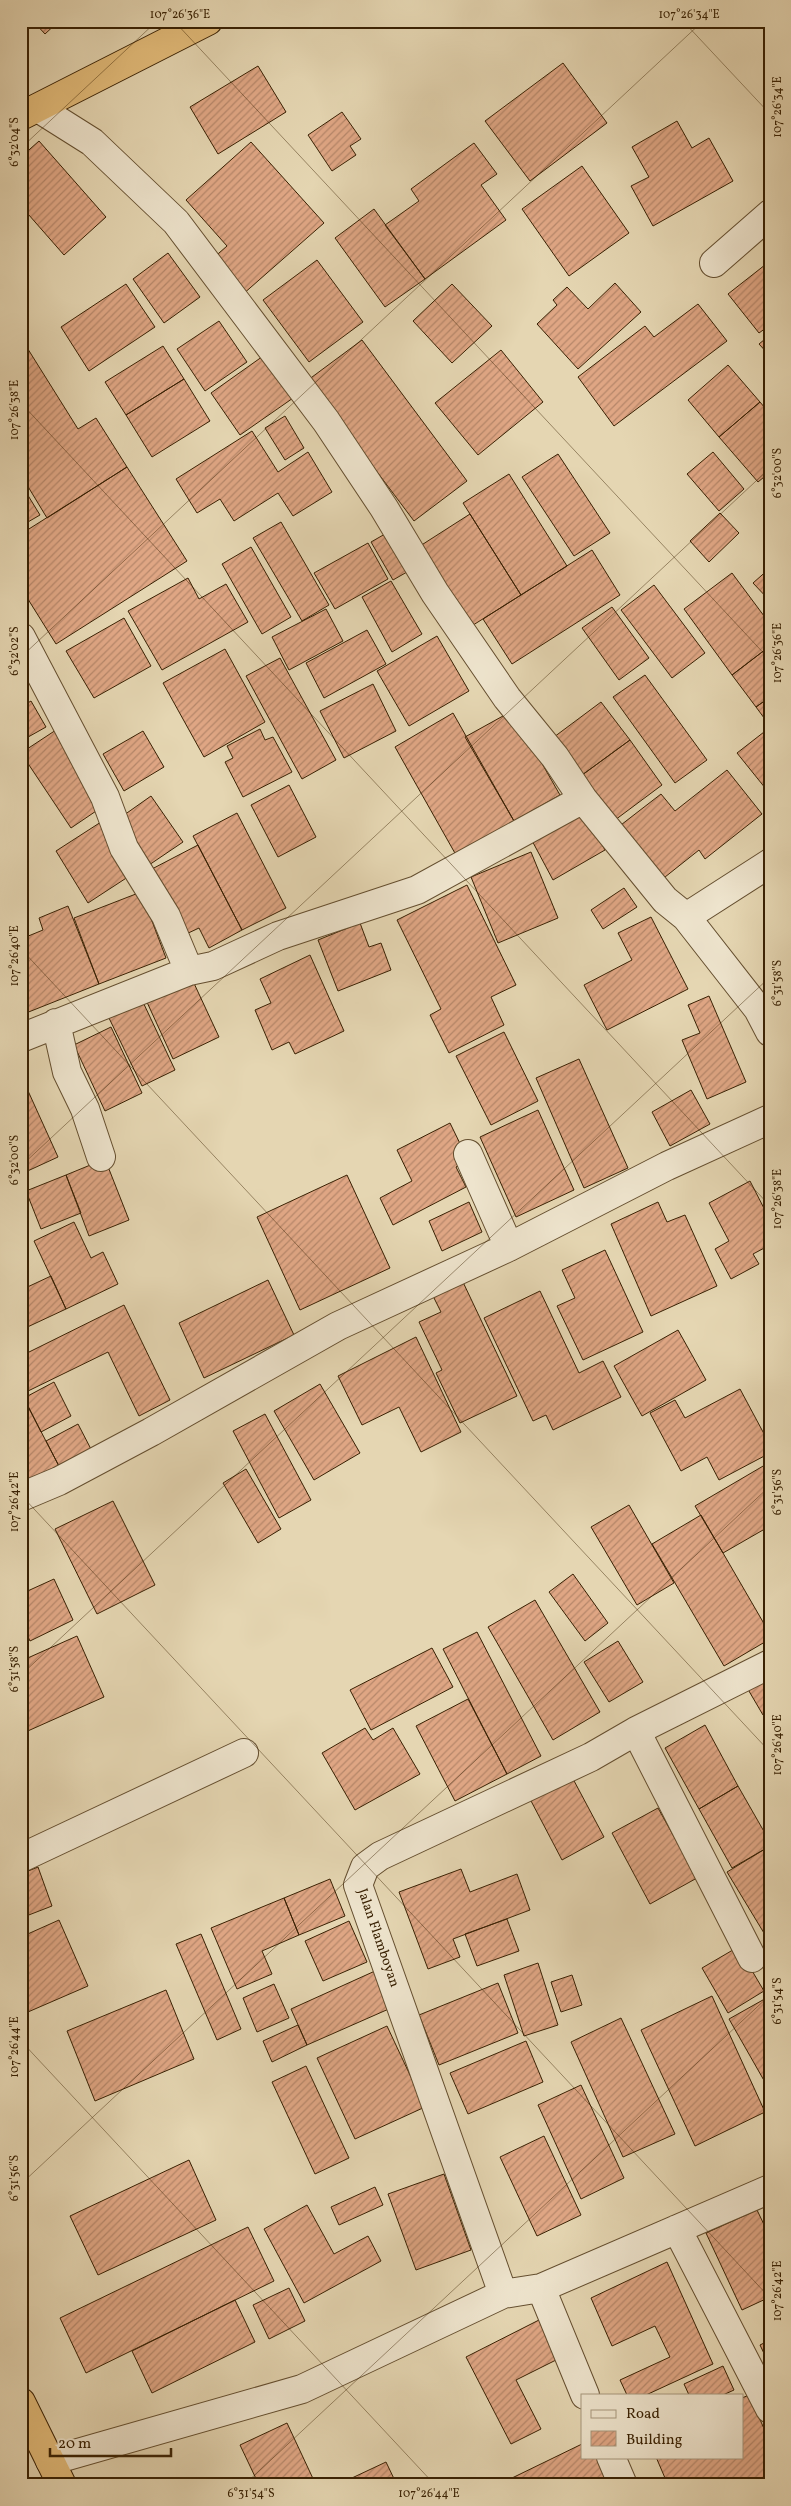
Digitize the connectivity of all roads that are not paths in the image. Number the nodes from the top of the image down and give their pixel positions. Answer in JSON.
{"nodes":[{"id":1,"x":208,"y":21,"type":"edge"},
{"id":2,"x":30,"y":112,"type":"edge"},
{"id":3,"x":770,"y":214,"type":"edge"},
{"id":4,"x":714,"y":264,"type":"dead end"},
{"id":5,"x":21,"y":637,"type":"edge"},
{"id":6,"x":583,"y":799,"type":"junction"},
{"id":7,"x":770,"y":863,"type":"edge"},
{"id":8,"x":686,"y":917,"type":"junction"},
{"id":9,"x":189,"y":971,"type":"junction"},
{"id":10,"x":56,"y":1023,"type":"junction"},
{"id":11,"x":770,"y":1032,"type":"edge"},
{"id":12,"x":21,"y":1038,"type":"edge"},
{"id":13,"x":770,"y":1119,"type":"edge"},
{"id":14,"x":468,"y":1154,"type":"dead end"},
{"id":15,"x":101,"y":1157,"type":"dead end"},
{"id":16,"x":509,"y":1247,"type":"junction"},
{"id":17,"x":21,"y":1498,"type":"edge"},
{"id":18,"x":770,"y":1664,"type":"edge"},
{"id":19,"x":636,"y":1731,"type":"junction"},
{"id":20,"x":244,"y":1753,"type":"dead end"},
{"id":21,"x":21,"y":1858,"type":"edge"},
{"id":22,"x":752,"y":1958,"type":"dead end"},
{"id":23,"x":770,"y":2189,"type":"edge"},
{"id":24,"x":677,"y":2229,"type":"junction"},
{"id":25,"x":541,"y":2288,"type":"junction"},
{"id":26,"x":503,"y":2294,"type":"junction"},
{"id":27,"x":585,"y":2394,"type":"edge"},
{"id":28,"x":21,"y":2402,"type":"edge"},
{"id":29,"x":770,"y":2409,"type":"edge"},
{"id":30,"x":611,"y":2458,"type":"edge"},
{"id":31,"x":50,"y":2461,"type":"junction"},
{"id":32,"x":62,"y":2485,"type":"edge"},
{"id":33,"x":623,"y":2485,"type":"edge"}],
"edges":[{"from":1,"to":2,"type":"highway"},
{"from":2,"to":6,"type":"street"},
{"from":3,"to":4,"type":"street"},
{"from":5,"to":9,"type":"street"},
{"from":6,"to":8,"type":"street"},
{"from":6,"to":9,"type":"street"},
{"from":7,"to":8,"type":"street"},
{"from":8,"to":11,"type":"street"},
{"from":9,"to":10,"type":"street"},
{"from":10,"to":12,"type":"street"},
{"from":10,"to":15,"type":"street"},
{"from":13,"to":16,"type":"street"},
{"from":14,"to":16,"type":"street"},
{"from":16,"to":17,"type":"street"},
{"from":18,"to":19,"type":"street","name":"Jalan Flamboyan"},
{"from":19,"to":22,"type":"street"},
{"from":19,"to":26,"type":"street","name":"Jalan Flamboyan"},
{"from":20,"to":21,"type":"street"},
{"from":23,"to":24,"type":"street"},
{"from":24,"to":25,"type":"street"},
{"from":24,"to":29,"type":"street"},
{"from":25,"to":26,"type":"street"},
{"from":25,"to":27,"type":"street"},
{"from":26,"to":31,"type":"street"},
{"from":28,"to":31,"type":"highway"},
{"from":30,"to":33,"type":"street"},
{"from":31,"to":32,"type":"highway"}]}
